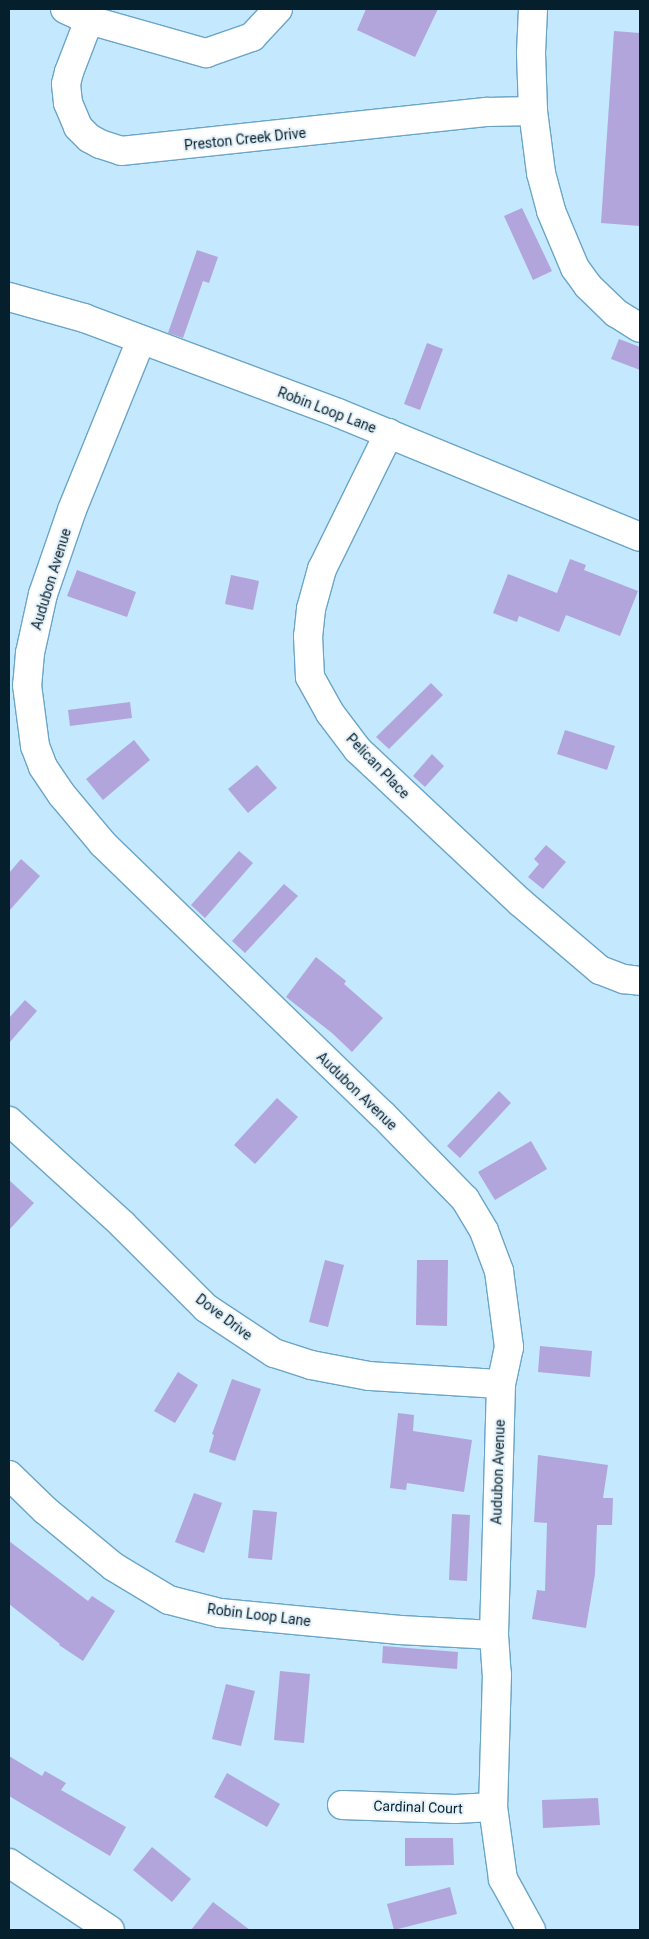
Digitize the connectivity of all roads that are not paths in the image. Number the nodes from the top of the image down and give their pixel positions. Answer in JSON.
{"nodes":[{"id":1,"x":65,"y":9,"type":"edge"},
{"id":2,"x":278,"y":9,"type":"edge"},
{"id":3,"x":533,"y":9,"type":"edge"},
{"id":4,"x":90,"y":20,"type":"junction"},
{"id":5,"x":533,"y":111,"type":"junction"},
{"id":6,"x":9,"y":296,"type":"edge"},
{"id":7,"x":640,"y":328,"type":"edge"},
{"id":8,"x":141,"y":340,"type":"junction"},
{"id":9,"x":388,"y":433,"type":"junction"},
{"id":10,"x":640,"y":536,"type":"edge"},
{"id":11,"x":18,"y":684,"type":"edge"},
{"id":12,"x":640,"y":981,"type":"edge"},
{"id":13,"x":9,"y":1120,"type":"edge"},
{"id":14,"x":501,"y":1384,"type":"junction"},
{"id":15,"x":9,"y":1475,"type":"edge"},
{"id":16,"x":494,"y":1636,"type":"junction"},
{"id":17,"x":342,"y":1804,"type":"dead end"},
{"id":18,"x":493,"y":1807,"type":"junction"},
{"id":19,"x":9,"y":1863,"type":"edge"},
{"id":20,"x":109,"y":1930,"type":"edge"},
{"id":21,"x":531,"y":1930,"type":"edge"}],
"edges":[{"from":1,"to":4,"type":"street"},
{"from":2,"to":4,"type":"street"},
{"from":3,"to":5,"type":"street"},
{"from":4,"to":5,"type":"street","name":"Preston Creek Drive"},
{"from":5,"to":7,"type":"street"},
{"from":6,"to":8,"type":"street","name":"Robin Loop Lane"},
{"from":8,"to":9,"type":"street","name":"Robin Loop Lane"},
{"from":8,"to":11,"type":"street","name":"Audubon Avenue"},
{"from":9,"to":10,"type":"street","name":"Robin Loop Lane"},
{"from":9,"to":12,"type":"street","name":"Pelican Place"},
{"from":11,"to":14,"type":"street","name":"Audubon Avenue"},
{"from":13,"to":14,"type":"street","name":"Dove Drive"},
{"from":14,"to":16,"type":"street","name":"Audubon Avenue"},
{"from":15,"to":16,"type":"street","name":"Robin Loop Lane"},
{"from":16,"to":18,"type":"street","name":"Audubon Avenue"},
{"from":17,"to":18,"type":"street","name":"Cardinal Court"},
{"from":18,"to":21,"type":"street","name":"Audubon Avenue"},
{"from":19,"to":20,"type":"street"}]}
